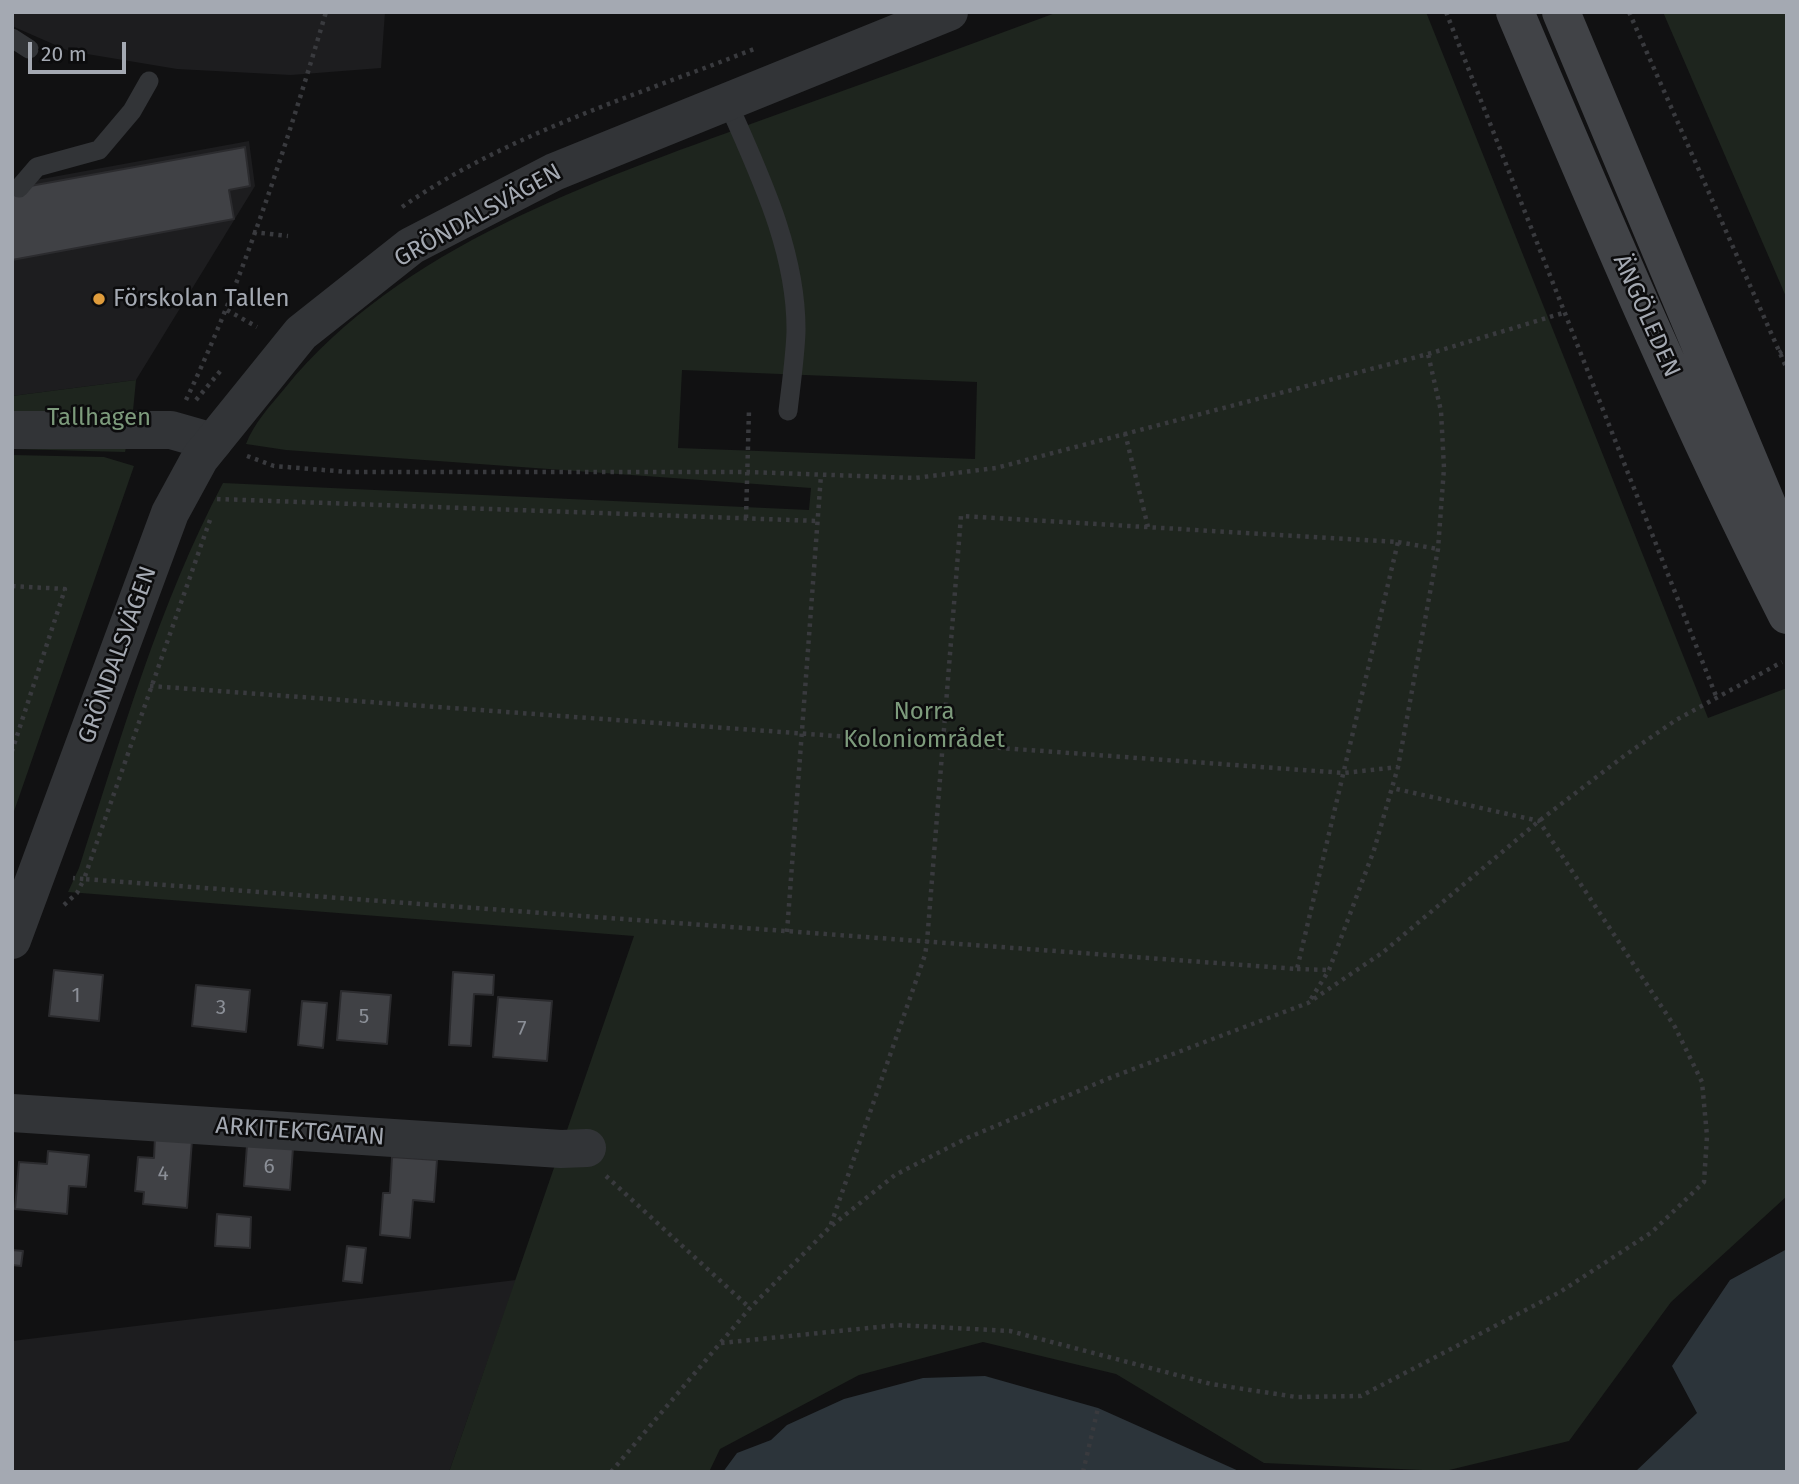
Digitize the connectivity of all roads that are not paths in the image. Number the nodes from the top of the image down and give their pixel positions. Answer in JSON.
{"nodes":[{"id":1,"x":949,"y":12,"type":"edge"},
{"id":2,"x":1515,"y":12,"type":"edge"},
{"id":3,"x":1561,"y":12,"type":"edge"},
{"id":4,"x":12,"y":38,"type":"edge"},
{"id":5,"x":29,"y":49,"type":"dead end"},
{"id":6,"x":149,"y":81,"type":"dead end"},
{"id":7,"x":728,"y":103,"type":"junction"},
{"id":8,"x":19,"y":188,"type":"dead end"},
{"id":9,"x":788,"y":411,"type":"dead end"},
{"id":10,"x":12,"y":430,"type":"edge"},
{"id":11,"x":213,"y":442,"type":"junction"},
{"id":12,"x":1787,"y":552,"type":"edge"},
{"id":13,"x":1787,"y":615,"type":"edge"},
{"id":14,"x":12,"y":940,"type":"edge"},
{"id":15,"x":12,"y":1113,"type":"edge"},
{"id":16,"x":587,"y":1148,"type":"road end"}],
"edges":[{"from":1,"to":7,"type":"street","name":"GRÖNDALSVÄGEN"},
{"from":2,"to":13,"type":"main road","name":"ÄNGÖLEDEN"},
{"from":3,"to":12,"type":"main road","name":"ÄNGÖLEDEN"},
{"from":4,"to":5,"type":"lane"},
{"from":6,"to":8,"type":"lane"},
{"from":7,"to":9,"type":"lane"},
{"from":7,"to":11,"type":"street","name":"GRÖNDALSVÄGEN"},
{"from":10,"to":11,"type":"street"},
{"from":11,"to":14,"type":"street","name":"GRÖNDALSVÄGEN"},
{"from":15,"to":16,"type":"street","name":"ARKITEKTGATAN"}]}
